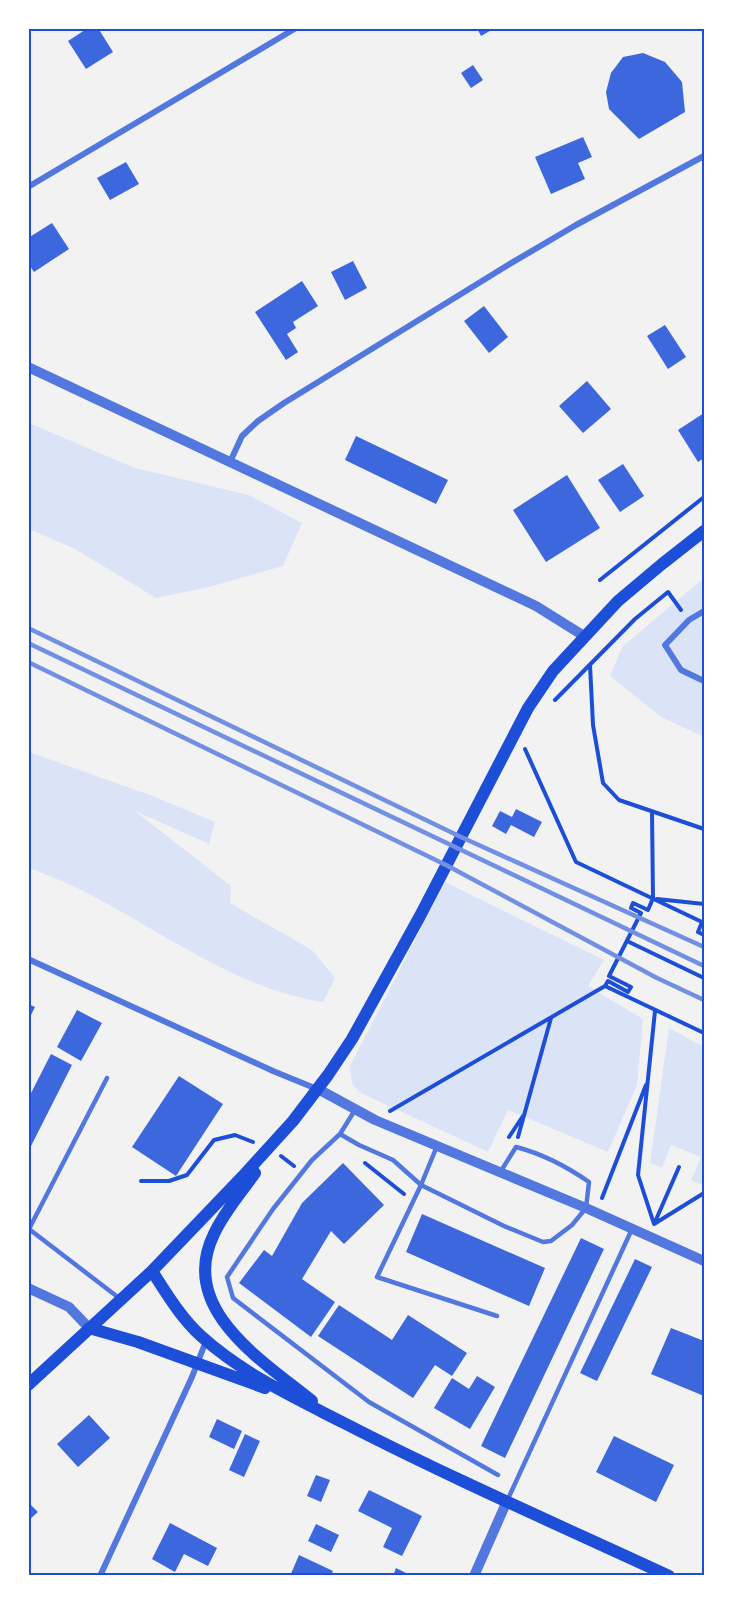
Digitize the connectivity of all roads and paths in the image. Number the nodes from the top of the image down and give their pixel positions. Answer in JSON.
{"nodes":[{"id":1,"x":296,"y":28,"type":"edge"},
{"id":2,"x":705,"y":156,"type":"edge"},
{"id":3,"x":28,"y":187,"type":"edge"},
{"id":4,"x":28,"y":367,"type":"edge"},
{"id":5,"x":230,"y":462,"type":"junction"},
{"id":6,"x":705,"y":497,"type":"edge"},
{"id":7,"x":705,"y":531,"type":"edge"},
{"id":8,"x":600,"y":580,"type":"dead end"},
{"id":9,"x":705,"y":611,"type":"edge"},
{"id":10,"x":689,"y":620,"type":"junction"},
{"id":11,"x":584,"y":636,"type":"junction"},
{"id":12,"x":590,"y":664,"type":"junction"},
{"id":13,"x":705,"y":681,"type":"edge"},
{"id":14,"x":549,"y":705,"type":"dead end"},
{"id":15,"x":528,"y":741,"type":"dead end"},
{"id":16,"x":652,"y":812,"type":"junction"},
{"id":17,"x":705,"y":829,"type":"edge"},
{"id":18,"x":653,"y":898,"type":"junction"},
{"id":19,"x":705,"y":904,"type":"edge"},
{"id":20,"x":705,"y":935,"type":"edge"},
{"id":21,"x":627,"y":942,"type":"junction"},
{"id":22,"x":28,"y":959,"type":"edge"},
{"id":23,"x":705,"y":978,"type":"edge"},
{"id":24,"x":605,"y":986,"type":"junction"},
{"id":25,"x":655,"y":1011,"type":"junction"},
{"id":26,"x":551,"y":1018,"type":"junction"},
{"id":27,"x":705,"y":1033,"type":"edge"},
{"id":28,"x":107,"y":1077,"type":"dead end"},
{"id":29,"x":648,"y":1079,"type":"junction"},
{"id":30,"x":318,"y":1089,"type":"junction"},
{"id":31,"x":355,"y":1110,"type":"junction"},
{"id":32,"x":375,"y":1120,"type":"junction"},
{"id":33,"x":340,"y":1134,"type":"junction"},
{"id":34,"x":437,"y":1145,"type":"junction"},
{"id":35,"x":516,"y":1147,"type":"junction"},
{"id":36,"x":271,"y":1149,"type":"junction"},
{"id":37,"x":679,"y":1167,"type":"dead end"},
{"id":38,"x":302,"y":1172,"type":"junction"},
{"id":39,"x":501,"y":1172,"type":"junction"},
{"id":40,"x":141,"y":1181,"type":"dead end"},
{"id":41,"x":421,"y":1185,"type":"junction"},
{"id":42,"x":705,"y":1193,"type":"edge"},
{"id":43,"x":591,"y":1210,"type":"junction"},
{"id":44,"x":654,"y":1224,"type":"junction"},
{"id":45,"x":632,"y":1228,"type":"junction"},
{"id":46,"x":649,"y":1236,"type":"junction"},
{"id":47,"x":705,"y":1261,"type":"edge"},
{"id":48,"x":152,"y":1271,"type":"junction"},
{"id":49,"x":28,"y":1288,"type":"edge"},
{"id":50,"x":121,"y":1299,"type":"junction"},
{"id":51,"x":497,"y":1316,"type":"dead end"},
{"id":52,"x":89,"y":1328,"type":"junction"},
{"id":53,"x":206,"y":1341,"type":"junction"},
{"id":54,"x":198,"y":1363,"type":"junction"},
{"id":55,"x":28,"y":1385,"type":"edge"},
{"id":56,"x":297,"y":1399,"type":"junction"},
{"id":57,"x":346,"y":1424,"type":"junction"},
{"id":58,"x":498,"y":1475,"type":"dead end"},
{"id":59,"x":507,"y":1501,"type":"junction"},
{"id":60,"x":100,"y":1575,"type":"edge"},
{"id":61,"x":474,"y":1575,"type":"edge"},
{"id":62,"x":669,"y":1575,"type":"edge"}],
"edges":[{"from":1,"to":3,"type":"street"},
{"from":2,"to":5,"type":"street"},
{"from":4,"to":5,"type":"street"},
{"from":5,"to":11,"type":"street"},
{"from":6,"to":8,"type":"path"},
{"from":7,"to":11,"type":"main road"},
{"from":9,"to":10,"type":"street"},
{"from":10,"to":12,"type":"path"},
{"from":10,"to":13,"type":"street"},
{"from":11,"to":30,"type":"main road"},
{"from":12,"to":14,"type":"path"},
{"from":12,"to":16,"type":"path"},
{"from":15,"to":18,"type":"path"},
{"from":16,"to":17,"type":"path"},
{"from":16,"to":18,"type":"path"},
{"from":18,"to":19,"type":"path"},
{"from":18,"to":20,"type":"path"},
{"from":18,"to":21,"type":"path"},
{"from":21,"to":23,"type":"path"},
{"from":21,"to":24,"type":"path"},
{"from":22,"to":30,"type":"street"},
{"from":24,"to":25,"type":"path"},
{"from":24,"to":26,"type":"path"},
{"from":25,"to":27,"type":"path"},
{"from":25,"to":29,"type":"path"},
{"from":26,"to":32,"type":"path"},
{"from":26,"to":35,"type":"path"},
{"from":28,"to":50,"type":"lane"},
{"from":29,"to":43,"type":"path"},
{"from":29,"to":44,"type":"path"},
{"from":30,"to":31,"type":"street"},
{"from":30,"to":36,"type":"main road"},
{"from":31,"to":32,"type":"street"},
{"from":31,"to":33,"type":"lane"},
{"from":32,"to":34,"type":"street"},
{"from":33,"to":38,"type":"lane"},
{"from":33,"to":41,"type":"lane"},
{"from":34,"to":39,"type":"street"},
{"from":34,"to":41,"type":"lane"},
{"from":35,"to":39,"type":"lane"},
{"from":35,"to":43,"type":"lane"},
{"from":36,"to":38,"type":"path"},
{"from":36,"to":40,"type":"path"},
{"from":36,"to":48,"type":"main road"},
{"from":36,"to":57,"type":"main road"},
{"from":37,"to":44,"type":"path"},
{"from":38,"to":58,"type":"lane"},
{"from":39,"to":43,"type":"street"},
{"from":41,"to":43,"type":"lane"},
{"from":41,"to":51,"type":"lane"},
{"from":42,"to":44,"type":"path"},
{"from":43,"to":45,"type":"street"},
{"from":44,"to":46,"type":"path"},
{"from":45,"to":46,"type":"street"},
{"from":45,"to":59,"type":"lane"},
{"from":46,"to":47,"type":"street"},
{"from":48,"to":50,"type":"main road"},
{"from":48,"to":53,"type":"main road"},
{"from":49,"to":52,"type":"street"},
{"from":50,"to":52,"type":"main road"},
{"from":52,"to":54,"type":"main road"},
{"from":52,"to":55,"type":"main road"},
{"from":53,"to":54,"type":"street"},
{"from":53,"to":56,"type":"main road"},
{"from":54,"to":56,"type":"main road"},
{"from":54,"to":60,"type":"street"},
{"from":56,"to":57,"type":"main road"},
{"from":57,"to":59,"type":"main road"},
{"from":59,"to":61,"type":"street"},
{"from":59,"to":62,"type":"main road"}]}
